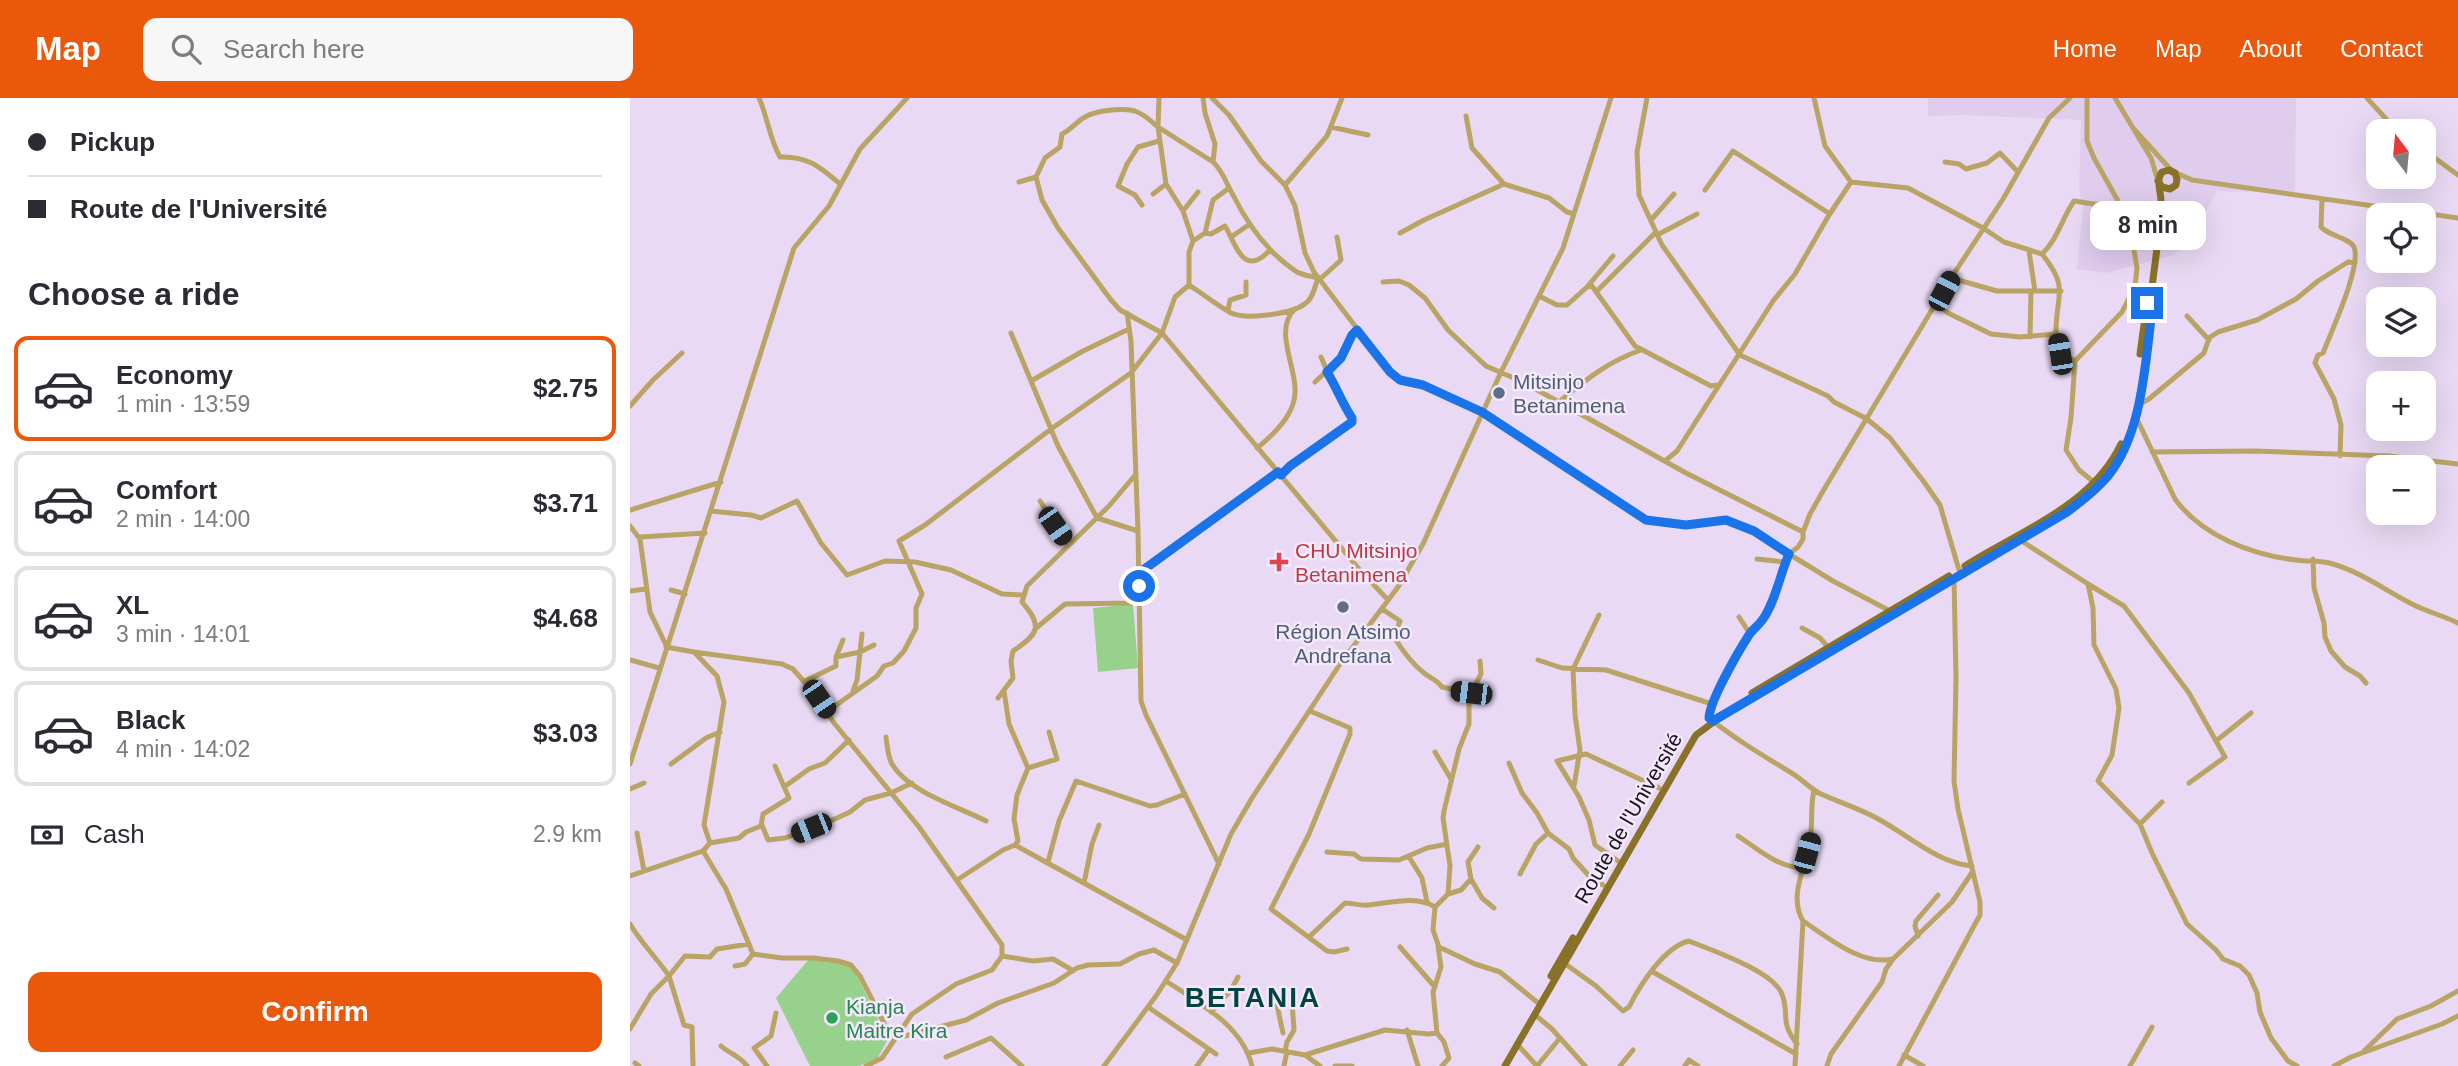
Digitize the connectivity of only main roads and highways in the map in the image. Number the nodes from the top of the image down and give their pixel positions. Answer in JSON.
{"nodes":[{"id":1,"x":2158,"y":181,"type":"junction"},
{"id":2,"x":2173,"y":188,"type":"junction"},
{"id":3,"x":2161,"y":201,"type":"junction"},
{"id":4,"x":2151,"y":297,"type":"junction"},
{"id":5,"x":1745,"y":700,"type":"junction"},
{"id":6,"x":1711,"y":720,"type":"junction"},
{"id":7,"x":1503,"y":1066,"type":"edge"}],
"edges":[{"from":1,"to":2,"type":"main road"},
{"from":1,"to":2,"type":"main road"},
{"from":1,"to":3,"type":"main road","name":"Route de l'Université"},
{"from":2,"to":3,"type":"main road"},
{"from":3,"to":4,"type":"main road","name":"Route de l'Université"},
{"from":4,"to":5,"type":"main road","name":"Route de l'Université"},
{"from":4,"to":5,"type":"main road","name":"Route de l'Université"},
{"from":5,"to":6,"type":"main road","name":"Route de l'Université"},
{"from":6,"to":7,"type":"main road","name":"Route de l'Université"},
{"from":6,"to":7,"type":"main road","name":"Route de l'Université"}]}
